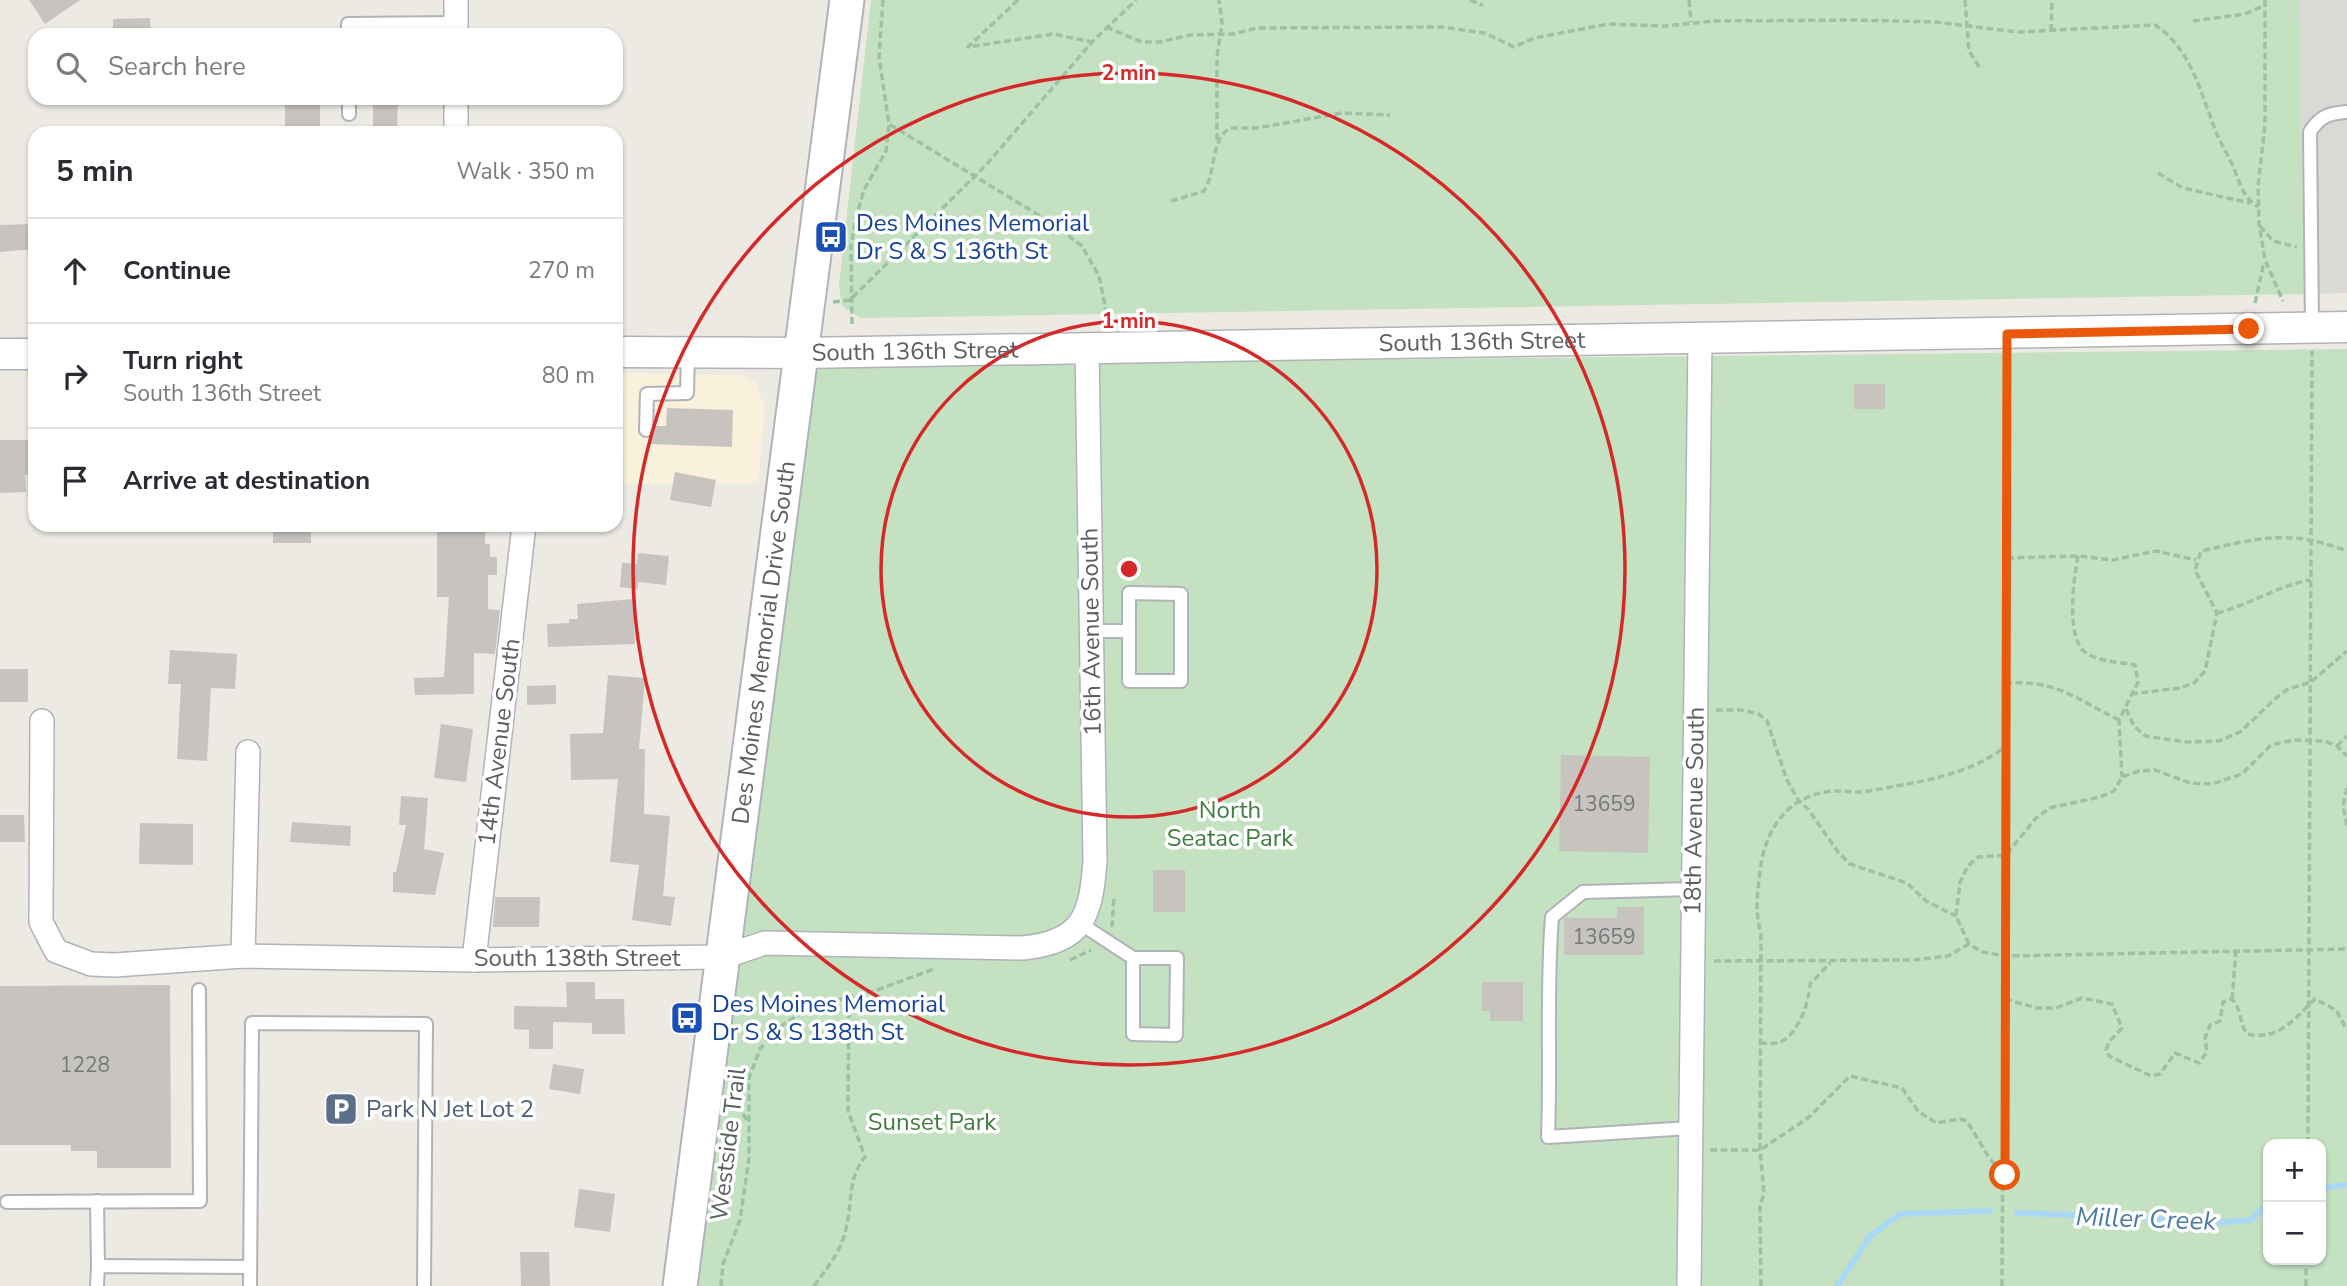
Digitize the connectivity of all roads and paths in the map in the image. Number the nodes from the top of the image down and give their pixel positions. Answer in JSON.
{"nodes":[{"id":1,"x":847,"y":0,"type":"edge"},
{"id":2,"x":883,"y":0,"type":"edge"},
{"id":3,"x":1018,"y":0,"type":"edge"},
{"id":4,"x":1136,"y":0,"type":"edge"},
{"id":5,"x":1219,"y":0,"type":"edge"},
{"id":6,"x":1470,"y":0,"type":"edge"},
{"id":7,"x":1689,"y":0,"type":"edge"},
{"id":8,"x":1965,"y":0,"type":"edge"},
{"id":9,"x":2052,"y":0,"type":"edge"},
{"id":10,"x":2265,"y":2,"type":"edge"},
{"id":11,"x":1483,"y":5,"type":"dead end"},
{"id":12,"x":456,"y":19,"type":"edge"},
{"id":13,"x":2193,"y":21,"type":"dead end"},
{"id":14,"x":1691,"y":22,"type":"junction"},
{"id":15,"x":1106,"y":27,"type":"junction"},
{"id":16,"x":1967,"y":27,"type":"junction"},
{"id":17,"x":348,"y":28,"type":"edge"},
{"id":18,"x":2051,"y":31,"type":"junction"},
{"id":19,"x":1222,"y":36,"type":"junction"},
{"id":20,"x":1092,"y":42,"type":"junction"},
{"id":21,"x":1979,"y":67,"type":"dead end"},
{"id":22,"x":349,"y":105,"type":"edge"},
{"id":23,"x":456,"y":105,"type":"edge"},
{"id":24,"x":2347,"y":112,"type":"edge"},
{"id":25,"x":349,"y":114,"type":"dead end"},
{"id":26,"x":1390,"y":115,"type":"dead end"},
{"id":27,"x":889,"y":124,"type":"junction"},
{"id":28,"x":456,"y":126,"type":"edge"},
{"id":29,"x":1217,"y":142,"type":"junction"},
{"id":30,"x":2158,"y":173,"type":"dead end"},
{"id":31,"x":972,"y":177,"type":"junction"},
{"id":32,"x":1171,"y":201,"type":"dead end"},
{"id":33,"x":2252,"y":203,"type":"junction"},
{"id":34,"x":2258,"y":207,"type":"junction"},
{"id":35,"x":2259,"y":224,"type":"junction"},
{"id":36,"x":2310,"y":246,"type":"junction"},
{"id":37,"x":2264,"y":260,"type":"junction"},
{"id":38,"x":850,"y":300,"type":"junction"},
{"id":39,"x":2283,"y":300,"type":"dead end"},
{"id":40,"x":827,"y":303,"type":"dead end"},
{"id":41,"x":2255,"y":303,"type":"dead end"},
{"id":42,"x":852,"y":324,"type":"dead end"},
{"id":43,"x":2347,"y":327,"type":"edge"},
{"id":44,"x":2312,"y":328,"type":"junction"},
{"id":45,"x":2007,"y":334,"type":"junction"},
{"id":46,"x":1700,"y":337,"type":"junction"},
{"id":47,"x":1099,"y":347,"type":"junction"},
{"id":48,"x":623,"y":352,"type":"edge"},
{"id":49,"x":688,"y":352,"type":"junction"},
{"id":50,"x":801,"y":352,"type":"junction"},
{"id":51,"x":0,"y":354,"type":"edge"},
{"id":52,"x":28,"y":354,"type":"edge"},
{"id":53,"x":646,"y":430,"type":"dead end"},
{"id":54,"x":523,"y":532,"type":"edge"},
{"id":55,"x":2311,"y":541,"type":"junction"},
{"id":56,"x":2347,"y":551,"type":"edge"},
{"id":57,"x":2078,"y":556,"type":"junction"},
{"id":58,"x":2007,"y":558,"type":"junction"},
{"id":59,"x":2196,"y":560,"type":"junction"},
{"id":60,"x":2311,"y":580,"type":"junction"},
{"id":61,"x":2217,"y":613,"type":"junction"},
{"id":62,"x":1091,"y":631,"type":"junction"},
{"id":63,"x":1129,"y":631,"type":"junction"},
{"id":64,"x":2347,"y":652,"type":"edge"},
{"id":65,"x":2311,"y":682,"type":"junction"},
{"id":66,"x":2005,"y":683,"type":"junction"},
{"id":67,"x":2131,"y":694,"type":"junction"},
{"id":68,"x":2126,"y":709,"type":"junction"},
{"id":69,"x":1695,"y":710,"type":"junction"},
{"id":70,"x":2119,"y":720,"type":"junction"},
{"id":71,"x":42,"y":721,"type":"dead end"},
{"id":72,"x":2347,"y":736,"type":"edge"},
{"id":73,"x":2311,"y":742,"type":"junction"},
{"id":74,"x":2337,"y":746,"type":"junction"},
{"id":75,"x":2005,"y":747,"type":"junction"},
{"id":76,"x":248,"y":752,"type":"dead end"},
{"id":77,"x":2347,"y":756,"type":"edge"},
{"id":78,"x":2122,"y":777,"type":"junction"},
{"id":79,"x":2347,"y":788,"type":"edge"},
{"id":80,"x":1798,"y":800,"type":"junction"},
{"id":81,"x":2347,"y":826,"type":"edge"},
{"id":82,"x":2006,"y":855,"type":"junction"},
{"id":83,"x":1692,"y":889,"type":"junction"},
{"id":84,"x":1114,"y":894,"type":"dead end"},
{"id":85,"x":1956,"y":916,"type":"junction"},
{"id":86,"x":1084,"y":920,"type":"junction"},
{"id":87,"x":1104,"y":941,"type":"junction"},
{"id":88,"x":1969,"y":944,"type":"junction"},
{"id":89,"x":2347,"y":948,"type":"edge"},
{"id":90,"x":2311,"y":949,"type":"junction"},
{"id":91,"x":2236,"y":950,"type":"junction"},
{"id":92,"x":2005,"y":956,"type":"junction"},
{"id":93,"x":243,"y":957,"type":"junction"},
{"id":94,"x":723,"y":957,"type":"junction"},
{"id":95,"x":1133,"y":958,"type":"junction"},
{"id":96,"x":474,"y":960,"type":"junction"},
{"id":97,"x":1691,"y":961,"type":"junction"},
{"id":98,"x":1066,"y":962,"type":"dead end"},
{"id":99,"x":1759,"y":962,"type":"junction"},
{"id":100,"x":1830,"y":962,"type":"junction"},
{"id":101,"x":945,"y":967,"type":"dead end"},
{"id":102,"x":199,"y":990,"type":"dead end"},
{"id":103,"x":849,"y":997,"type":"junction"},
{"id":104,"x":2005,"y":999,"type":"junction"},
{"id":105,"x":2232,"y":999,"type":"junction"},
{"id":106,"x":2310,"y":1004,"type":"junction"},
{"id":107,"x":2345,"y":1021,"type":"edge"},
{"id":108,"x":2347,"y":1030,"type":"edge"},
{"id":109,"x":1760,"y":1043,"type":"junction"},
{"id":110,"x":1690,"y":1139,"type":"junction"},
{"id":111,"x":2308,"y":1139,"type":"edge"},
{"id":112,"x":1760,"y":1150,"type":"junction"},
{"id":113,"x":2005,"y":1175,"type":"junction"},
{"id":114,"x":97,"y":1201,"type":"junction"},
{"id":115,"x":7,"y":1202,"type":"dead end"},
{"id":116,"x":2306,"y":1265,"type":"edge"},
{"id":117,"x":98,"y":1266,"type":"junction"},
{"id":118,"x":250,"y":1267,"type":"junction"},
{"id":119,"x":97,"y":1286,"type":"edge"},
{"id":120,"x":250,"y":1286,"type":"edge"},
{"id":121,"x":424,"y":1286,"type":"edge"},
{"id":122,"x":680,"y":1286,"type":"edge"},
{"id":123,"x":721,"y":1286,"type":"edge"},
{"id":124,"x":814,"y":1286,"type":"edge"},
{"id":125,"x":1689,"y":1286,"type":"edge"},
{"id":126,"x":1761,"y":1286,"type":"edge"},
{"id":127,"x":2003,"y":1286,"type":"edge"},
{"id":128,"x":2306,"y":1286,"type":"edge"}],
"edges":[{"from":1,"to":50,"type":"main road","name":"Des Moines Memorial Drive South"},
{"from":2,"to":27,"type":"path"},
{"from":3,"to":20,"type":"path"},
{"from":4,"to":15,"type":"path"},
{"from":5,"to":19,"type":"path"},
{"from":6,"to":11,"type":"path"},
{"from":7,"to":14,"type":"path"},
{"from":8,"to":16,"type":"path"},
{"from":9,"to":18,"type":"path"},
{"from":10,"to":13,"type":"path"},
{"from":10,"to":34,"type":"path"},
{"from":12,"to":17,"type":"lane"},
{"from":14,"to":16,"type":"path"},
{"from":14,"to":19,"type":"path"},
{"from":15,"to":19,"type":"path"},
{"from":15,"to":20,"type":"path"},
{"from":16,"to":18,"type":"path"},
{"from":16,"to":21,"type":"path"},
{"from":18,"to":33,"type":"path"},
{"from":19,"to":29,"type":"path"},
{"from":20,"to":31,"type":"path"},
{"from":22,"to":25,"type":"lane"},
{"from":23,"to":28,"type":"street"},
{"from":24,"to":36,"type":"lane"},
{"from":26,"to":29,"type":"path"},
{"from":27,"to":31,"type":"path"},
{"from":27,"to":38,"type":"path"},
{"from":29,"to":32,"type":"path"},
{"from":30,"to":33,"type":"path"},
{"from":31,"to":38,"type":"path"},
{"from":31,"to":47,"type":"path"},
{"from":33,"to":34,"type":"path"},
{"from":34,"to":35,"type":"path"},
{"from":35,"to":36,"type":"path"},
{"from":35,"to":37,"type":"path"},
{"from":36,"to":44,"type":"lane"},
{"from":37,"to":39,"type":"path"},
{"from":37,"to":41,"type":"path"},
{"from":38,"to":40,"type":"path"},
{"from":38,"to":42,"type":"path"},
{"from":43,"to":44,"type":"street","name":"South 136th Street"},
{"from":44,"to":45,"type":"street","name":"South 136th Street"},
{"from":44,"to":55,"type":"path"},
{"from":45,"to":46,"type":"street","name":"South 136th Street"},
{"from":45,"to":58,"type":"path"},
{"from":46,"to":47,"type":"street","name":"South 136th Street"},
{"from":46,"to":69,"type":"street","name":"18th Avenue South"},
{"from":47,"to":50,"type":"street","name":"South 136th Street"},
{"from":47,"to":62,"type":"street","name":"16th Avenue South"},
{"from":48,"to":49,"type":"street","name":"South 136th Street"},
{"from":49,"to":50,"type":"street","name":"South 136th Street"},
{"from":49,"to":53,"type":"lane"},
{"from":50,"to":94,"type":"main road","name":"Des Moines Memorial Drive South"},
{"from":51,"to":52,"type":"street"},
{"from":54,"to":96,"type":"street","name":"14th Avenue South"},
{"from":55,"to":56,"type":"path"},
{"from":55,"to":59,"type":"path"},
{"from":55,"to":60,"type":"path"},
{"from":57,"to":58,"type":"path"},
{"from":57,"to":59,"type":"path"},
{"from":57,"to":67,"type":"path"},
{"from":58,"to":66,"type":"path"},
{"from":59,"to":61,"type":"path"},
{"from":60,"to":61,"type":"path"},
{"from":60,"to":65,"type":"path"},
{"from":61,"to":67,"type":"path"},
{"from":62,"to":63,"type":"lane"},
{"from":62,"to":86,"type":"street","name":"16th Avenue South"},
{"from":63,"to":63,"type":"lane"},
{"from":64,"to":65,"type":"path"},
{"from":65,"to":68,"type":"path"},
{"from":65,"to":73,"type":"path"},
{"from":66,"to":70,"type":"path"},
{"from":66,"to":75,"type":"path"},
{"from":67,"to":68,"type":"path"},
{"from":68,"to":70,"type":"path"},
{"from":69,"to":80,"type":"path"},
{"from":69,"to":83,"type":"street","name":"18th Avenue South"},
{"from":70,"to":78,"type":"path"},
{"from":71,"to":93,"type":"street","name":"South 138th Street"},
{"from":72,"to":74,"type":"path"},
{"from":73,"to":74,"type":"path"},
{"from":73,"to":78,"type":"path"},
{"from":73,"to":90,"type":"path"},
{"from":74,"to":77,"type":"path"},
{"from":75,"to":80,"type":"path"},
{"from":75,"to":82,"type":"path"},
{"from":76,"to":93,"type":"street"},
{"from":78,"to":82,"type":"path"},
{"from":79,"to":81,"type":"path"},
{"from":80,"to":85,"type":"path"},
{"from":80,"to":99,"type":"path"},
{"from":82,"to":85,"type":"path"},
{"from":82,"to":92,"type":"path"},
{"from":83,"to":97,"type":"street","name":"18th Avenue South"},
{"from":83,"to":110,"type":"lane"},
{"from":84,"to":87,"type":"path"},
{"from":85,"to":88,"type":"path"},
{"from":86,"to":87,"type":"lane"},
{"from":86,"to":94,"type":"street","name":"South 138th Street"},
{"from":87,"to":95,"type":"lane"},
{"from":87,"to":98,"type":"path"},
{"from":88,"to":92,"type":"path"},
{"from":88,"to":100,"type":"path"},
{"from":89,"to":90,"type":"path"},
{"from":90,"to":91,"type":"path"},
{"from":90,"to":106,"type":"path"},
{"from":91,"to":92,"type":"path"},
{"from":91,"to":105,"type":"path"},
{"from":92,"to":104,"type":"path"},
{"from":93,"to":96,"type":"street","name":"South 138th Street"},
{"from":94,"to":96,"type":"street","name":"South 138th Street"},
{"from":94,"to":122,"type":"main road","name":"Des Moines Memorial Drive South"},
{"from":95,"to":95,"type":"lane"},
{"from":97,"to":99,"type":"path"},
{"from":97,"to":110,"type":"street","name":"18th Avenue South"},
{"from":99,"to":100,"type":"path"},
{"from":99,"to":109,"type":"path"},
{"from":100,"to":109,"type":"path"},
{"from":101,"to":103,"type":"path","name":"Westside Trail"},
{"from":102,"to":114,"type":"lane"},
{"from":103,"to":123,"type":"path","name":"Westside Trail"},
{"from":103,"to":124,"type":"path"},
{"from":104,"to":105,"type":"path"},
{"from":104,"to":113,"type":"path"},
{"from":105,"to":106,"type":"path"},
{"from":106,"to":107,"type":"path"},
{"from":106,"to":111,"type":"path"},
{"from":107,"to":108,"type":"path"},
{"from":109,"to":112,"type":"path"},
{"from":110,"to":112,"type":"path"},
{"from":110,"to":125,"type":"street","name":"18th Avenue South"},
{"from":112,"to":113,"type":"path"},
{"from":112,"to":126,"type":"path"},
{"from":113,"to":127,"type":"path"},
{"from":114,"to":115,"type":"lane"},
{"from":114,"to":117,"type":"lane"},
{"from":116,"to":128,"type":"path"},
{"from":117,"to":118,"type":"lane"},
{"from":117,"to":119,"type":"lane"},
{"from":118,"to":120,"type":"lane"},
{"from":118,"to":121,"type":"lane"}]}
